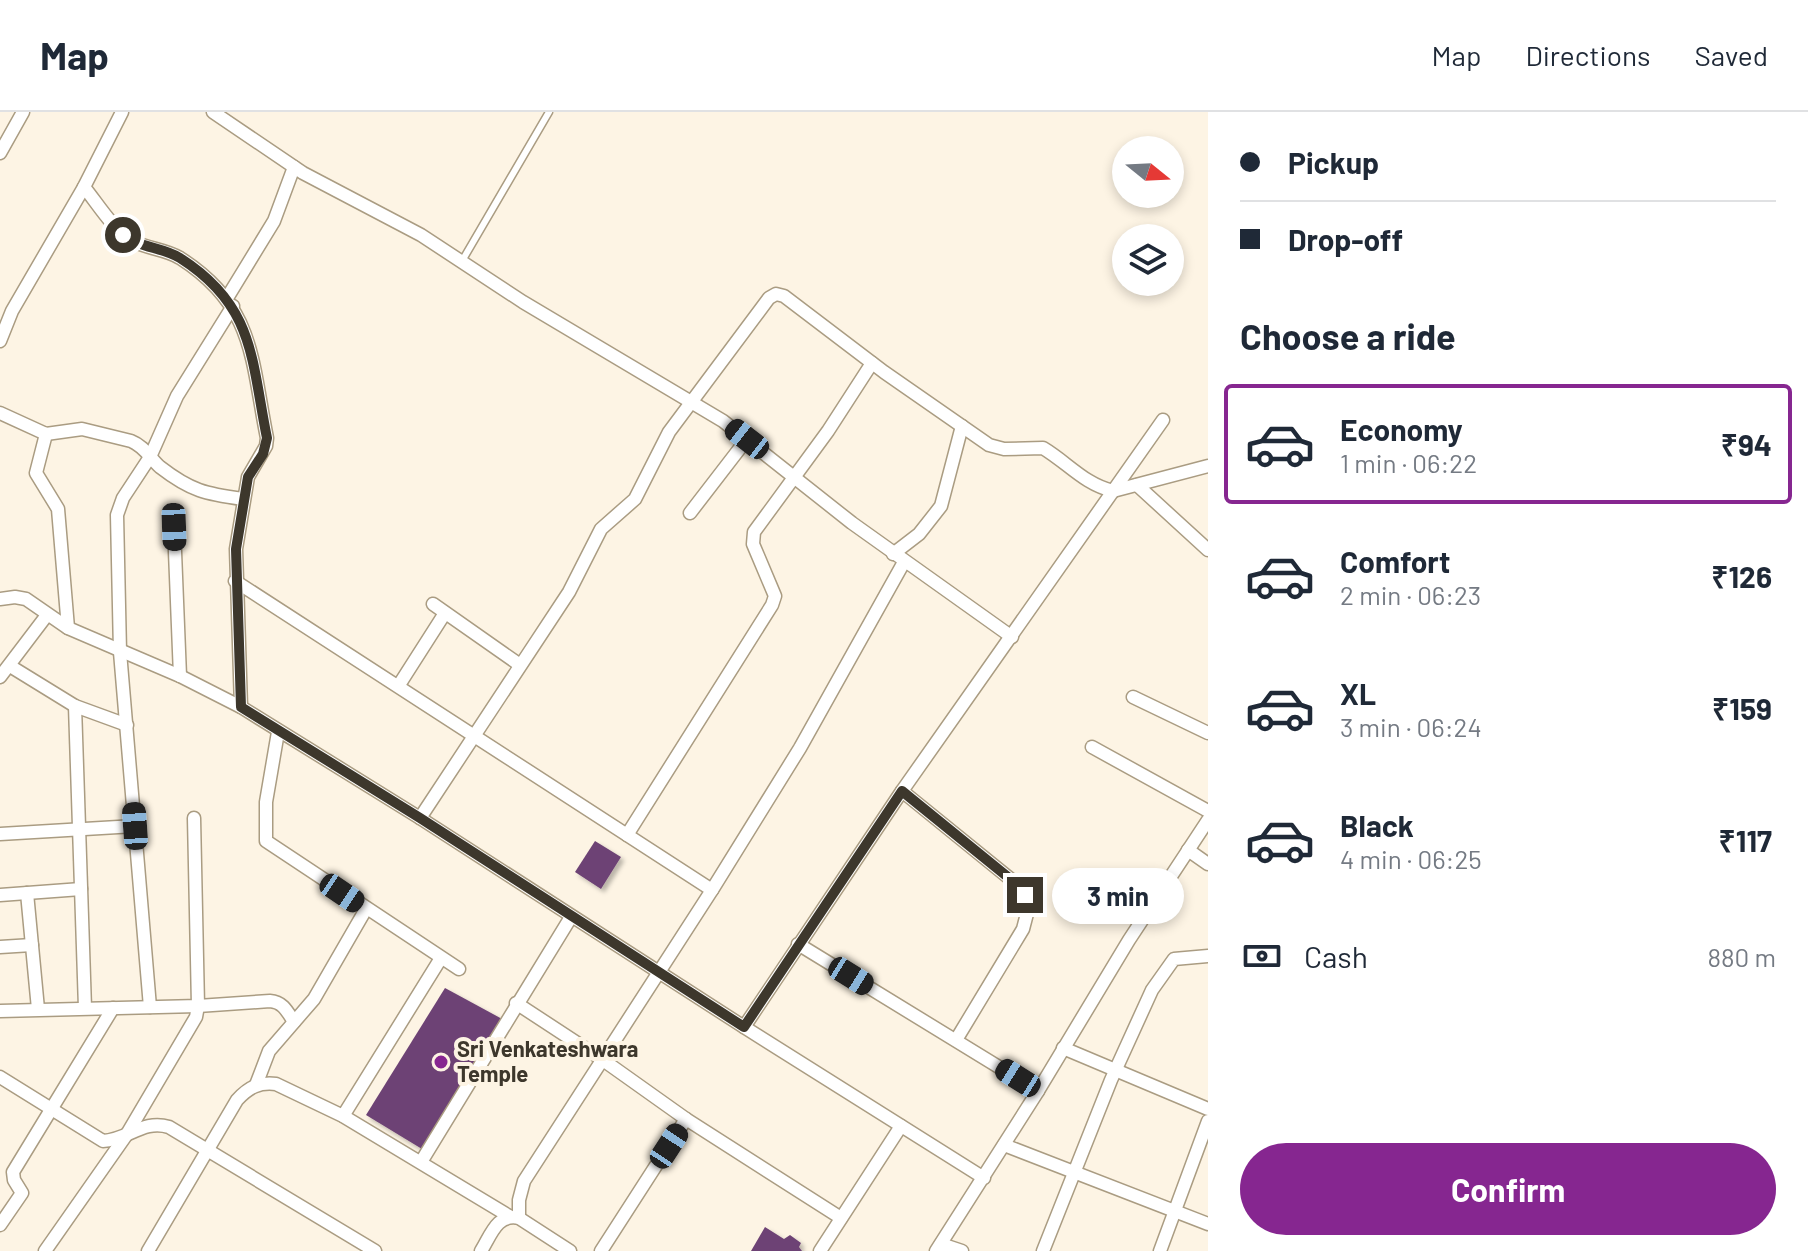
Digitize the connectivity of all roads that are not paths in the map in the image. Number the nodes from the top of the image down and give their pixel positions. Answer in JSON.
{"nodes":[{"id":1,"x":23,"y":112,"type":"edge"},
{"id":2,"x":122,"y":112,"type":"edge"},
{"id":3,"x":213,"y":112,"type":"edge"},
{"id":4,"x":549,"y":112,"type":"edge"},
{"id":5,"x":0,"y":153,"type":"edge"},
{"id":6,"x":294,"y":167,"type":"junction"},
{"id":7,"x":84,"y":187,"type":"junction"},
{"id":8,"x":462,"y":262,"type":"junction"},
{"id":9,"x":230,"y":302,"type":"junction"},
{"id":10,"x":3,"y":318,"type":"edge"},
{"id":11,"x":0,"y":341,"type":"edge"},
{"id":12,"x":872,"y":363,"type":"junction"},
{"id":13,"x":691,"y":401,"type":"junction"},
{"id":14,"x":0,"y":413,"type":"edge"},
{"id":15,"x":1163,"y":420,"type":"dead end"},
{"id":16,"x":962,"y":426,"type":"junction"},
{"id":17,"x":46,"y":434,"type":"junction"},
{"id":18,"x":747,"y":439,"type":"junction"},
{"id":19,"x":150,"y":457,"type":"junction"},
{"id":20,"x":1208,"y":466,"type":"edge"},
{"id":21,"x":794,"y":476,"type":"junction"},
{"id":22,"x":1137,"y":485,"type":"junction"},
{"id":23,"x":1113,"y":491,"type":"junction"},
{"id":24,"x":243,"y":499,"type":"junction"},
{"id":25,"x":690,"y":513,"type":"dead end"},
{"id":26,"x":174,"y":527,"type":"dead end"},
{"id":27,"x":1208,"y":550,"type":"edge"},
{"id":28,"x":893,"y":554,"type":"junction"},
{"id":29,"x":904,"y":562,"type":"junction"},
{"id":30,"x":235,"y":581,"type":"junction"},
{"id":31,"x":0,"y":599,"type":"edge"},
{"id":32,"x":433,"y":604,"type":"dead end"},
{"id":33,"x":445,"y":613,"type":"junction"},
{"id":34,"x":47,"y":615,"type":"junction"},
{"id":35,"x":68,"y":628,"type":"junction"},
{"id":36,"x":1012,"y":637,"type":"junction"},
{"id":37,"x":120,"y":652,"type":"junction"},
{"id":38,"x":520,"y":665,"type":"junction"},
{"id":39,"x":10,"y":666,"type":"junction"},
{"id":40,"x":180,"y":676,"type":"junction"},
{"id":41,"x":0,"y":677,"type":"edge"},
{"id":42,"x":399,"y":685,"type":"junction"},
{"id":43,"x":1133,"y":697,"type":"dead end"},
{"id":44,"x":75,"y":706,"type":"junction"},
{"id":45,"x":241,"y":707,"type":"junction"},
{"id":46,"x":127,"y":725,"type":"junction"},
{"id":47,"x":278,"y":732,"type":"junction"},
{"id":48,"x":1208,"y":733,"type":"edge"},
{"id":49,"x":474,"y":734,"type":"junction"},
{"id":50,"x":1092,"y":747,"type":"dead end"},
{"id":51,"x":902,"y":791,"type":"junction"},
{"id":52,"x":1208,"y":811,"type":"edge"},
{"id":53,"x":194,"y":818,"type":"dead end"},
{"id":54,"x":420,"y":818,"type":"junction"},
{"id":55,"x":1208,"y":820,"type":"edge"},
{"id":56,"x":135,"y":826,"type":"junction"},
{"id":57,"x":79,"y":830,"type":"junction"},
{"id":58,"x":0,"y":834,"type":"edge"},
{"id":59,"x":627,"y":835,"type":"junction"},
{"id":60,"x":1188,"y":850,"type":"junction"},
{"id":61,"x":1208,"y":864,"type":"edge"},
{"id":62,"x":81,"y":889,"type":"junction"},
{"id":63,"x":712,"y":890,"type":"junction"},
{"id":64,"x":27,"y":893,"type":"junction"},
{"id":65,"x":0,"y":895,"type":"edge"},
{"id":66,"x":366,"y":909,"type":"junction"},
{"id":67,"x":571,"y":917,"type":"junction"},
{"id":68,"x":798,"y":944,"type":"junction"},
{"id":69,"x":32,"y":945,"type":"junction"},
{"id":70,"x":0,"y":947,"type":"edge"},
{"id":71,"x":1208,"y":956,"type":"edge"},
{"id":72,"x":441,"y":958,"type":"junction"},
{"id":73,"x":459,"y":969,"type":"dead end"},
{"id":74,"x":658,"y":972,"type":"junction"},
{"id":75,"x":516,"y":1003,"type":"junction"},
{"id":76,"x":198,"y":1006,"type":"junction"},
{"id":77,"x":150,"y":1007,"type":"junction"},
{"id":78,"x":85,"y":1008,"type":"junction"},
{"id":79,"x":113,"y":1008,"type":"junction"},
{"id":80,"x":38,"y":1009,"type":"junction"},
{"id":81,"x":0,"y":1011,"type":"edge"},
{"id":82,"x":294,"y":1022,"type":"junction"},
{"id":83,"x":744,"y":1027,"type":"junction"},
{"id":84,"x":956,"y":1040,"type":"junction"},
{"id":85,"x":1063,"y":1048,"type":"junction"},
{"id":86,"x":603,"y":1060,"type":"junction"},
{"id":87,"x":1115,"y":1071,"type":"junction"},
{"id":88,"x":0,"y":1077,"type":"edge"},
{"id":89,"x":256,"y":1085,"type":"junction"},
{"id":90,"x":1038,"y":1091,"type":"junction"},
{"id":91,"x":1208,"y":1109,"type":"edge"},
{"id":92,"x":51,"y":1110,"type":"junction"},
{"id":93,"x":343,"y":1116,"type":"junction"},
{"id":94,"x":686,"y":1119,"type":"junction"},
{"id":95,"x":1208,"y":1121,"type":"edge"},
{"id":96,"x":901,"y":1126,"type":"junction"},
{"id":97,"x":127,"y":1134,"type":"junction"},
{"id":98,"x":1004,"y":1145,"type":"junction"},
{"id":99,"x":209,"y":1150,"type":"junction"},
{"id":100,"x":421,"y":1162,"type":"junction"},
{"id":101,"x":1073,"y":1174,"type":"junction"},
{"id":102,"x":984,"y":1178,"type":"junction"},
{"id":103,"x":1174,"y":1211,"type":"junction"},
{"id":104,"x":514,"y":1217,"type":"junction"},
{"id":105,"x":841,"y":1218,"type":"junction"},
{"id":106,"x":1208,"y":1224,"type":"edge"},
{"id":107,"x":0,"y":1225,"type":"edge"},
{"id":108,"x":938,"y":1247,"type":"edge"},
{"id":109,"x":45,"y":1251,"type":"edge"},
{"id":110,"x":148,"y":1251,"type":"edge"},
{"id":111,"x":375,"y":1251,"type":"edge"},
{"id":112,"x":481,"y":1251,"type":"edge"},
{"id":113,"x":570,"y":1251,"type":"edge"},
{"id":114,"x":601,"y":1251,"type":"edge"},
{"id":115,"x":820,"y":1251,"type":"edge"},
{"id":116,"x":962,"y":1251,"type":"edge"},
{"id":117,"x":1043,"y":1251,"type":"edge"},
{"id":118,"x":1160,"y":1251,"type":"edge"}],
"edges":[{"from":1,"to":5,"type":"street"},
{"from":2,"to":7,"type":"street"},
{"from":3,"to":6,"type":"street"},
{"from":4,"to":8,"type":"lane"},
{"from":6,"to":8,"type":"street"},
{"from":6,"to":9,"type":"street"},
{"from":7,"to":9,"type":"street"},
{"from":7,"to":10,"type":"street"},
{"from":8,"to":13,"type":"street"},
{"from":9,"to":19,"type":"street"},
{"from":9,"to":24,"type":"street"},
{"from":10,"to":11,"type":"street"},
{"from":12,"to":13,"type":"street"},
{"from":12,"to":16,"type":"street"},
{"from":12,"to":21,"type":"street"},
{"from":13,"to":18,"type":"street"},
{"from":13,"to":38,"type":"street"},
{"from":14,"to":17,"type":"street"},
{"from":15,"to":23,"type":"street"},
{"from":16,"to":23,"type":"street"},
{"from":16,"to":28,"type":"street"},
{"from":17,"to":19,"type":"street"},
{"from":17,"to":35,"type":"street"},
{"from":18,"to":21,"type":"street"},
{"from":18,"to":25,"type":"street"},
{"from":19,"to":24,"type":"street"},
{"from":19,"to":37,"type":"street"},
{"from":20,"to":22,"type":"street"},
{"from":21,"to":28,"type":"street"},
{"from":21,"to":59,"type":"street"},
{"from":22,"to":23,"type":"street"},
{"from":22,"to":27,"type":"street"},
{"from":23,"to":36,"type":"street"},
{"from":24,"to":30,"type":"street"},
{"from":26,"to":40,"type":"street"},
{"from":28,"to":29,"type":"street"},
{"from":29,"to":36,"type":"street"},
{"from":29,"to":63,"type":"street"},
{"from":30,"to":42,"type":"street"},
{"from":30,"to":45,"type":"street"},
{"from":31,"to":34,"type":"street"},
{"from":32,"to":33,"type":"street"},
{"from":33,"to":38,"type":"street"},
{"from":33,"to":42,"type":"street"},
{"from":34,"to":35,"type":"street"},
{"from":34,"to":39,"type":"street"},
{"from":35,"to":37,"type":"street"},
{"from":36,"to":51,"type":"street"},
{"from":37,"to":40,"type":"street"},
{"from":37,"to":46,"type":"street"},
{"from":38,"to":49,"type":"street"},
{"from":39,"to":41,"type":"street"},
{"from":39,"to":44,"type":"street"},
{"from":40,"to":45,"type":"street"},
{"from":42,"to":49,"type":"street"},
{"from":43,"to":48,"type":"street"},
{"from":44,"to":46,"type":"street"},
{"from":44,"to":57,"type":"street"},
{"from":45,"to":47,"type":"street"},
{"from":46,"to":56,"type":"street"},
{"from":47,"to":54,"type":"street"},
{"from":47,"to":66,"type":"street"},
{"from":49,"to":54,"type":"street"},
{"from":49,"to":59,"type":"street"},
{"from":50,"to":52,"type":"street"},
{"from":51,"to":68,"type":"street"},
{"from":51,"to":84,"type":"street"},
{"from":53,"to":76,"type":"street"},
{"from":54,"to":67,"type":"street"},
{"from":55,"to":60,"type":"street"},
{"from":56,"to":57,"type":"street"},
{"from":56,"to":77,"type":"street"},
{"from":57,"to":58,"type":"street"},
{"from":57,"to":62,"type":"street"},
{"from":59,"to":63,"type":"street"},
{"from":60,"to":61,"type":"street"},
{"from":60,"to":85,"type":"street"},
{"from":62,"to":64,"type":"street"},
{"from":62,"to":78,"type":"street"},
{"from":63,"to":74,"type":"street"},
{"from":64,"to":65,"type":"street"},
{"from":64,"to":69,"type":"street"},
{"from":66,"to":72,"type":"street"},
{"from":66,"to":82,"type":"street"},
{"from":67,"to":74,"type":"street"},
{"from":67,"to":75,"type":"street"},
{"from":68,"to":83,"type":"street"},
{"from":68,"to":84,"type":"street"},
{"from":69,"to":70,"type":"street"},
{"from":69,"to":80,"type":"street"},
{"from":71,"to":87,"type":"street"},
{"from":72,"to":73,"type":"street"},
{"from":72,"to":93,"type":"street"},
{"from":74,"to":83,"type":"street"},
{"from":74,"to":86,"type":"street"},
{"from":75,"to":86,"type":"street"},
{"from":75,"to":100,"type":"street"},
{"from":76,"to":77,"type":"street"},
{"from":76,"to":82,"type":"street"},
{"from":76,"to":97,"type":"street"},
{"from":77,"to":79,"type":"street"},
{"from":78,"to":79,"type":"street"},
{"from":78,"to":80,"type":"street"},
{"from":79,"to":92,"type":"street"},
{"from":80,"to":81,"type":"street"},
{"from":82,"to":89,"type":"street"},
{"from":83,"to":96,"type":"street"},
{"from":84,"to":90,"type":"street"},
{"from":85,"to":87,"type":"street"},
{"from":85,"to":90,"type":"street"},
{"from":86,"to":94,"type":"street"},
{"from":86,"to":104,"type":"street"},
{"from":87,"to":91,"type":"street"},
{"from":87,"to":101,"type":"street"},
{"from":88,"to":92,"type":"street"},
{"from":89,"to":93,"type":"street"},
{"from":89,"to":99,"type":"street"},
{"from":90,"to":98,"type":"street"},
{"from":92,"to":97,"type":"street"},
{"from":92,"to":107,"type":"street"},
{"from":93,"to":100,"type":"street"},
{"from":94,"to":105,"type":"street"},
{"from":94,"to":114,"type":"street"},
{"from":95,"to":103,"type":"street"},
{"from":96,"to":102,"type":"street"},
{"from":96,"to":105,"type":"street"},
{"from":97,"to":99,"type":"street"},
{"from":97,"to":109,"type":"street"},
{"from":98,"to":101,"type":"street"},
{"from":98,"to":102,"type":"street"},
{"from":99,"to":110,"type":"street"},
{"from":99,"to":111,"type":"street"},
{"from":100,"to":104,"type":"street"},
{"from":101,"to":103,"type":"street"},
{"from":101,"to":117,"type":"street"},
{"from":102,"to":108,"type":"street"},
{"from":103,"to":106,"type":"street"},
{"from":103,"to":118,"type":"street"},
{"from":104,"to":112,"type":"street"},
{"from":104,"to":113,"type":"street"},
{"from":105,"to":115,"type":"street"},
{"from":108,"to":116,"type":"street"}]}
